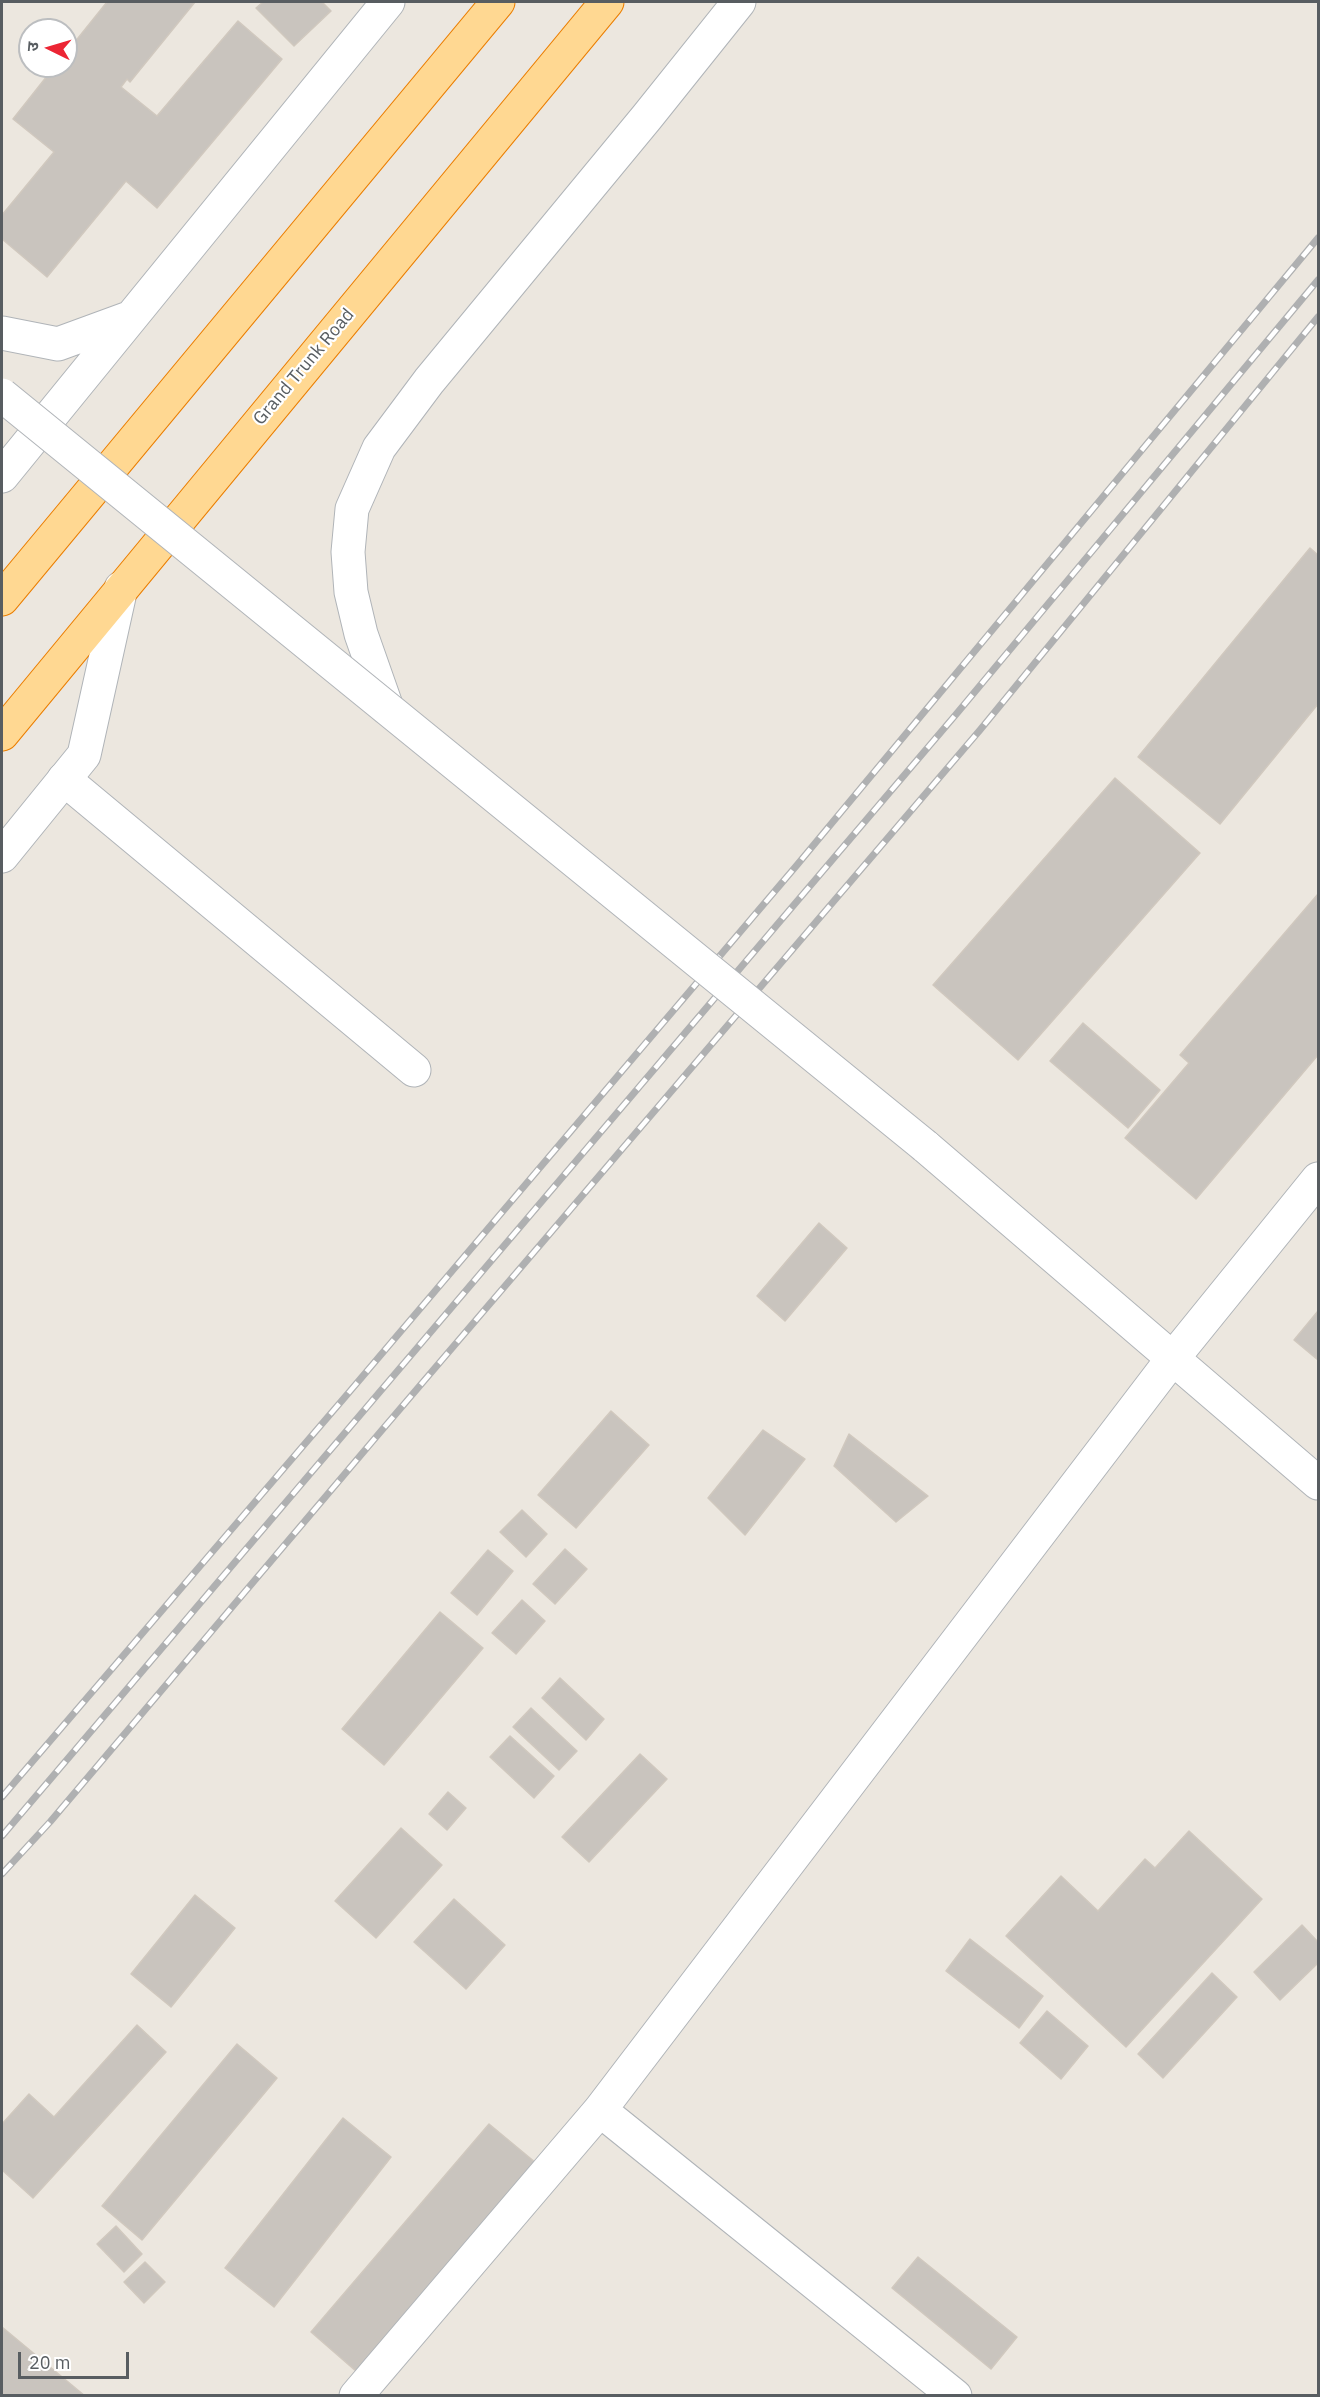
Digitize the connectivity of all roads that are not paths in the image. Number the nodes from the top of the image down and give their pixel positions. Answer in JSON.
{"nodes":[{"id":1,"x":388,"y":2,"type":"edge"},
{"id":2,"x":498,"y":2,"type":"edge"},
{"id":3,"x":607,"y":2,"type":"edge"},
{"id":4,"x":739,"y":2,"type":"edge"},
{"id":5,"x":130,"y":317,"type":"junction"},
{"id":6,"x":2,"y":333,"type":"edge"},
{"id":7,"x":2,"y":395,"type":"edge"},
{"id":8,"x":2,"y":476,"type":"edge"},
{"id":9,"x":121,"y":588,"type":"junction"},
{"id":10,"x":2,"y":599,"type":"edge"},
{"id":11,"x":387,"y":708,"type":"junction"},
{"id":12,"x":2,"y":734,"type":"edge"},
{"id":13,"x":64,"y":779,"type":"junction"},
{"id":14,"x":2,"y":856,"type":"edge"},
{"id":15,"x":414,"y":1070,"type":"dead end"},
{"id":16,"x":1318,"y":1179,"type":"edge"},
{"id":17,"x":1173,"y":1358,"type":"junction"},
{"id":18,"x":1318,"y":1483,"type":"edge"},
{"id":19,"x":600,"y":2110,"type":"junction"},
{"id":20,"x":356,"y":2396,"type":"edge"},
{"id":21,"x":955,"y":2396,"type":"edge"}],
"edges":[{"from":1,"to":5,"type":"street"},
{"from":2,"to":10,"type":"highway"},
{"from":3,"to":9,"type":"highway","name":"Grand Trunk Road"},
{"from":4,"to":11,"type":"street"},
{"from":5,"to":6,"type":"street"},
{"from":5,"to":8,"type":"street"},
{"from":7,"to":11,"type":"street","bridge":true},
{"from":9,"to":12,"type":"highway","name":"Grand Trunk Road"},
{"from":9,"to":13,"type":"street"},
{"from":11,"to":17,"type":"street","bridge":true},
{"from":13,"to":14,"type":"street"},
{"from":13,"to":15,"type":"street"},
{"from":16,"to":17,"type":"street"},
{"from":17,"to":18,"type":"street"},
{"from":17,"to":19,"type":"street"},
{"from":19,"to":20,"type":"street"},
{"from":19,"to":21,"type":"street"}]}
